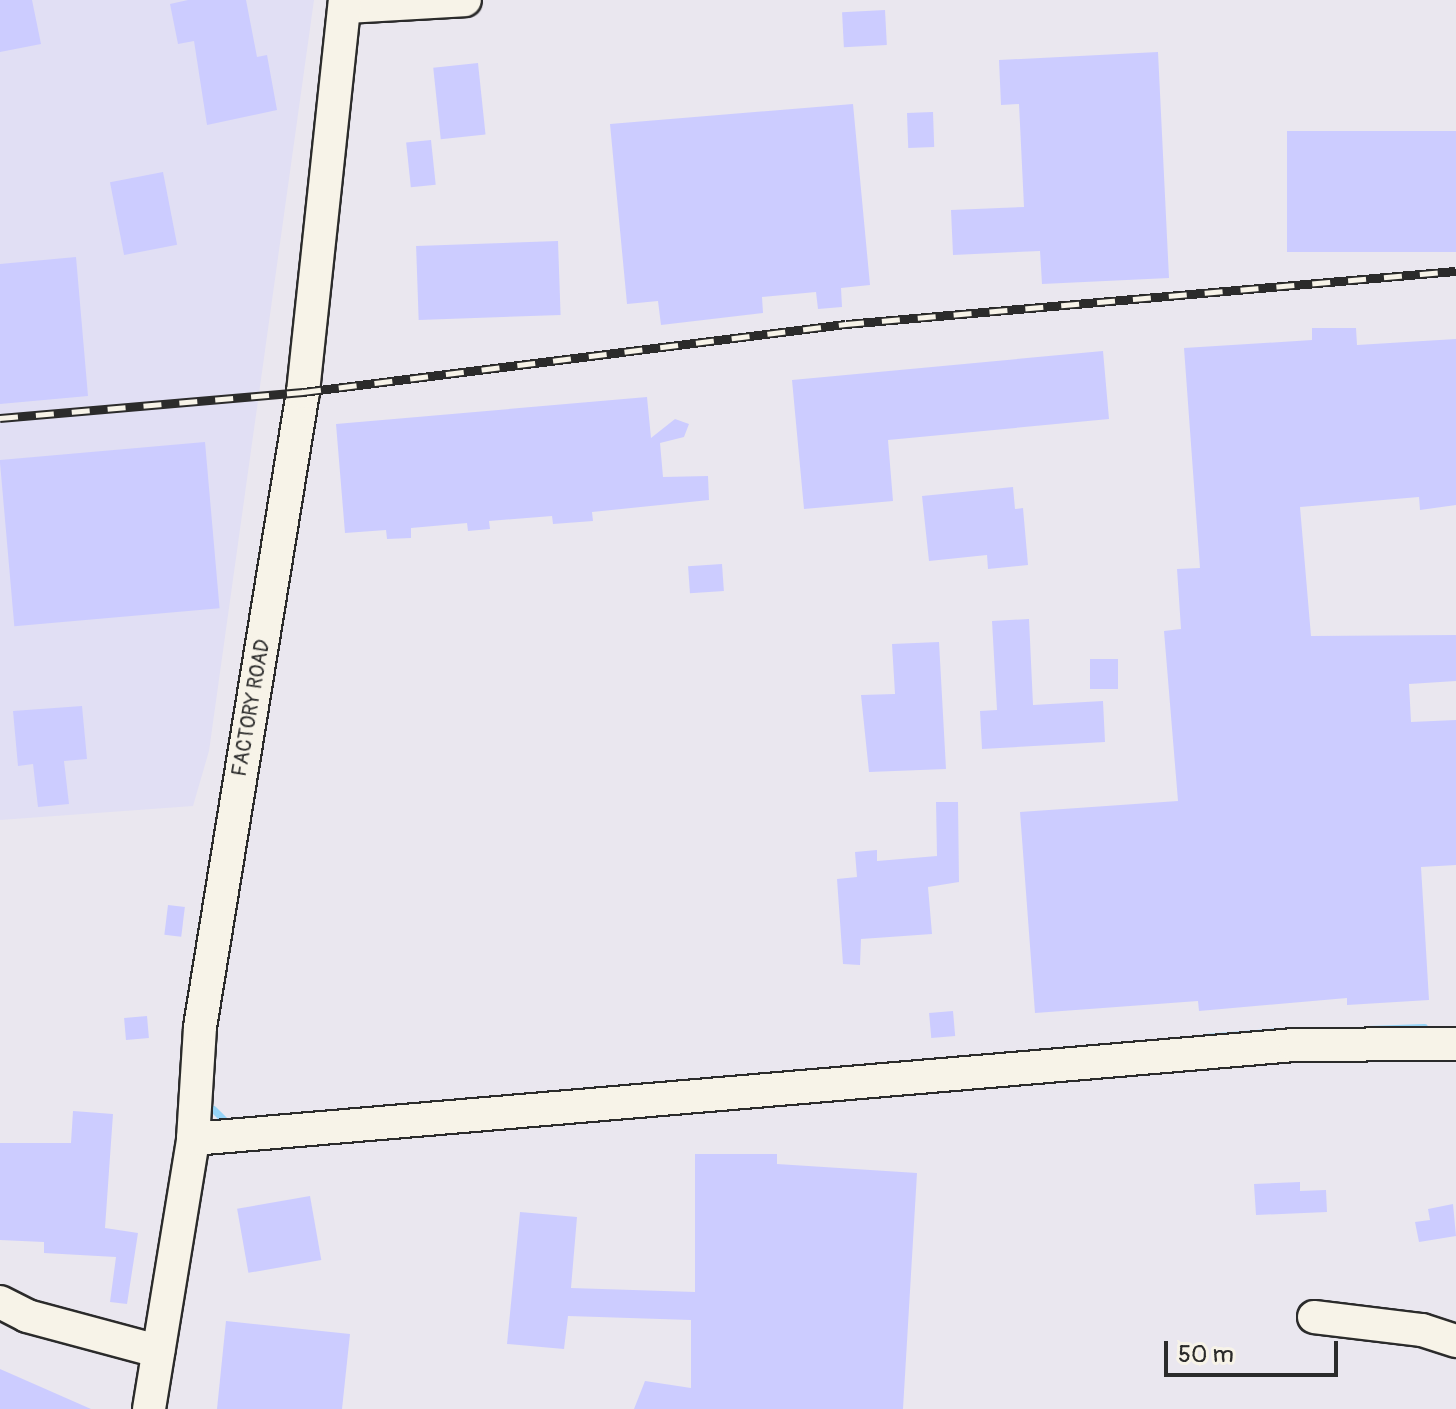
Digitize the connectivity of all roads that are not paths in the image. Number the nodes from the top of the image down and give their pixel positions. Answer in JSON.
{"nodes":[{"id":1,"x":465,"y":0,"type":"edge"},
{"id":2,"x":345,"y":3,"type":"edge"},
{"id":3,"x":1456,"y":1044,"type":"edge"},
{"id":4,"x":193,"y":1139,"type":"junction"},
{"id":5,"x":0,"y":1302,"type":"edge"},
{"id":6,"x":1314,"y":1317,"type":"dead end"},
{"id":7,"x":1456,"y":1341,"type":"edge"},
{"id":8,"x":158,"y":1351,"type":"junction"},
{"id":9,"x":149,"y":1409,"type":"edge"}],
"edges":[{"from":1,"to":2,"type":"street"},
{"from":2,"to":4,"type":"street","name":"FACTORY ROAD"},
{"from":3,"to":4,"type":"street"},
{"from":4,"to":8,"type":"street","name":"FACTORY ROAD"},
{"from":5,"to":8,"type":"street"},
{"from":6,"to":7,"type":"street"},
{"from":8,"to":9,"type":"street","name":"FACTORY ROAD"}]}
